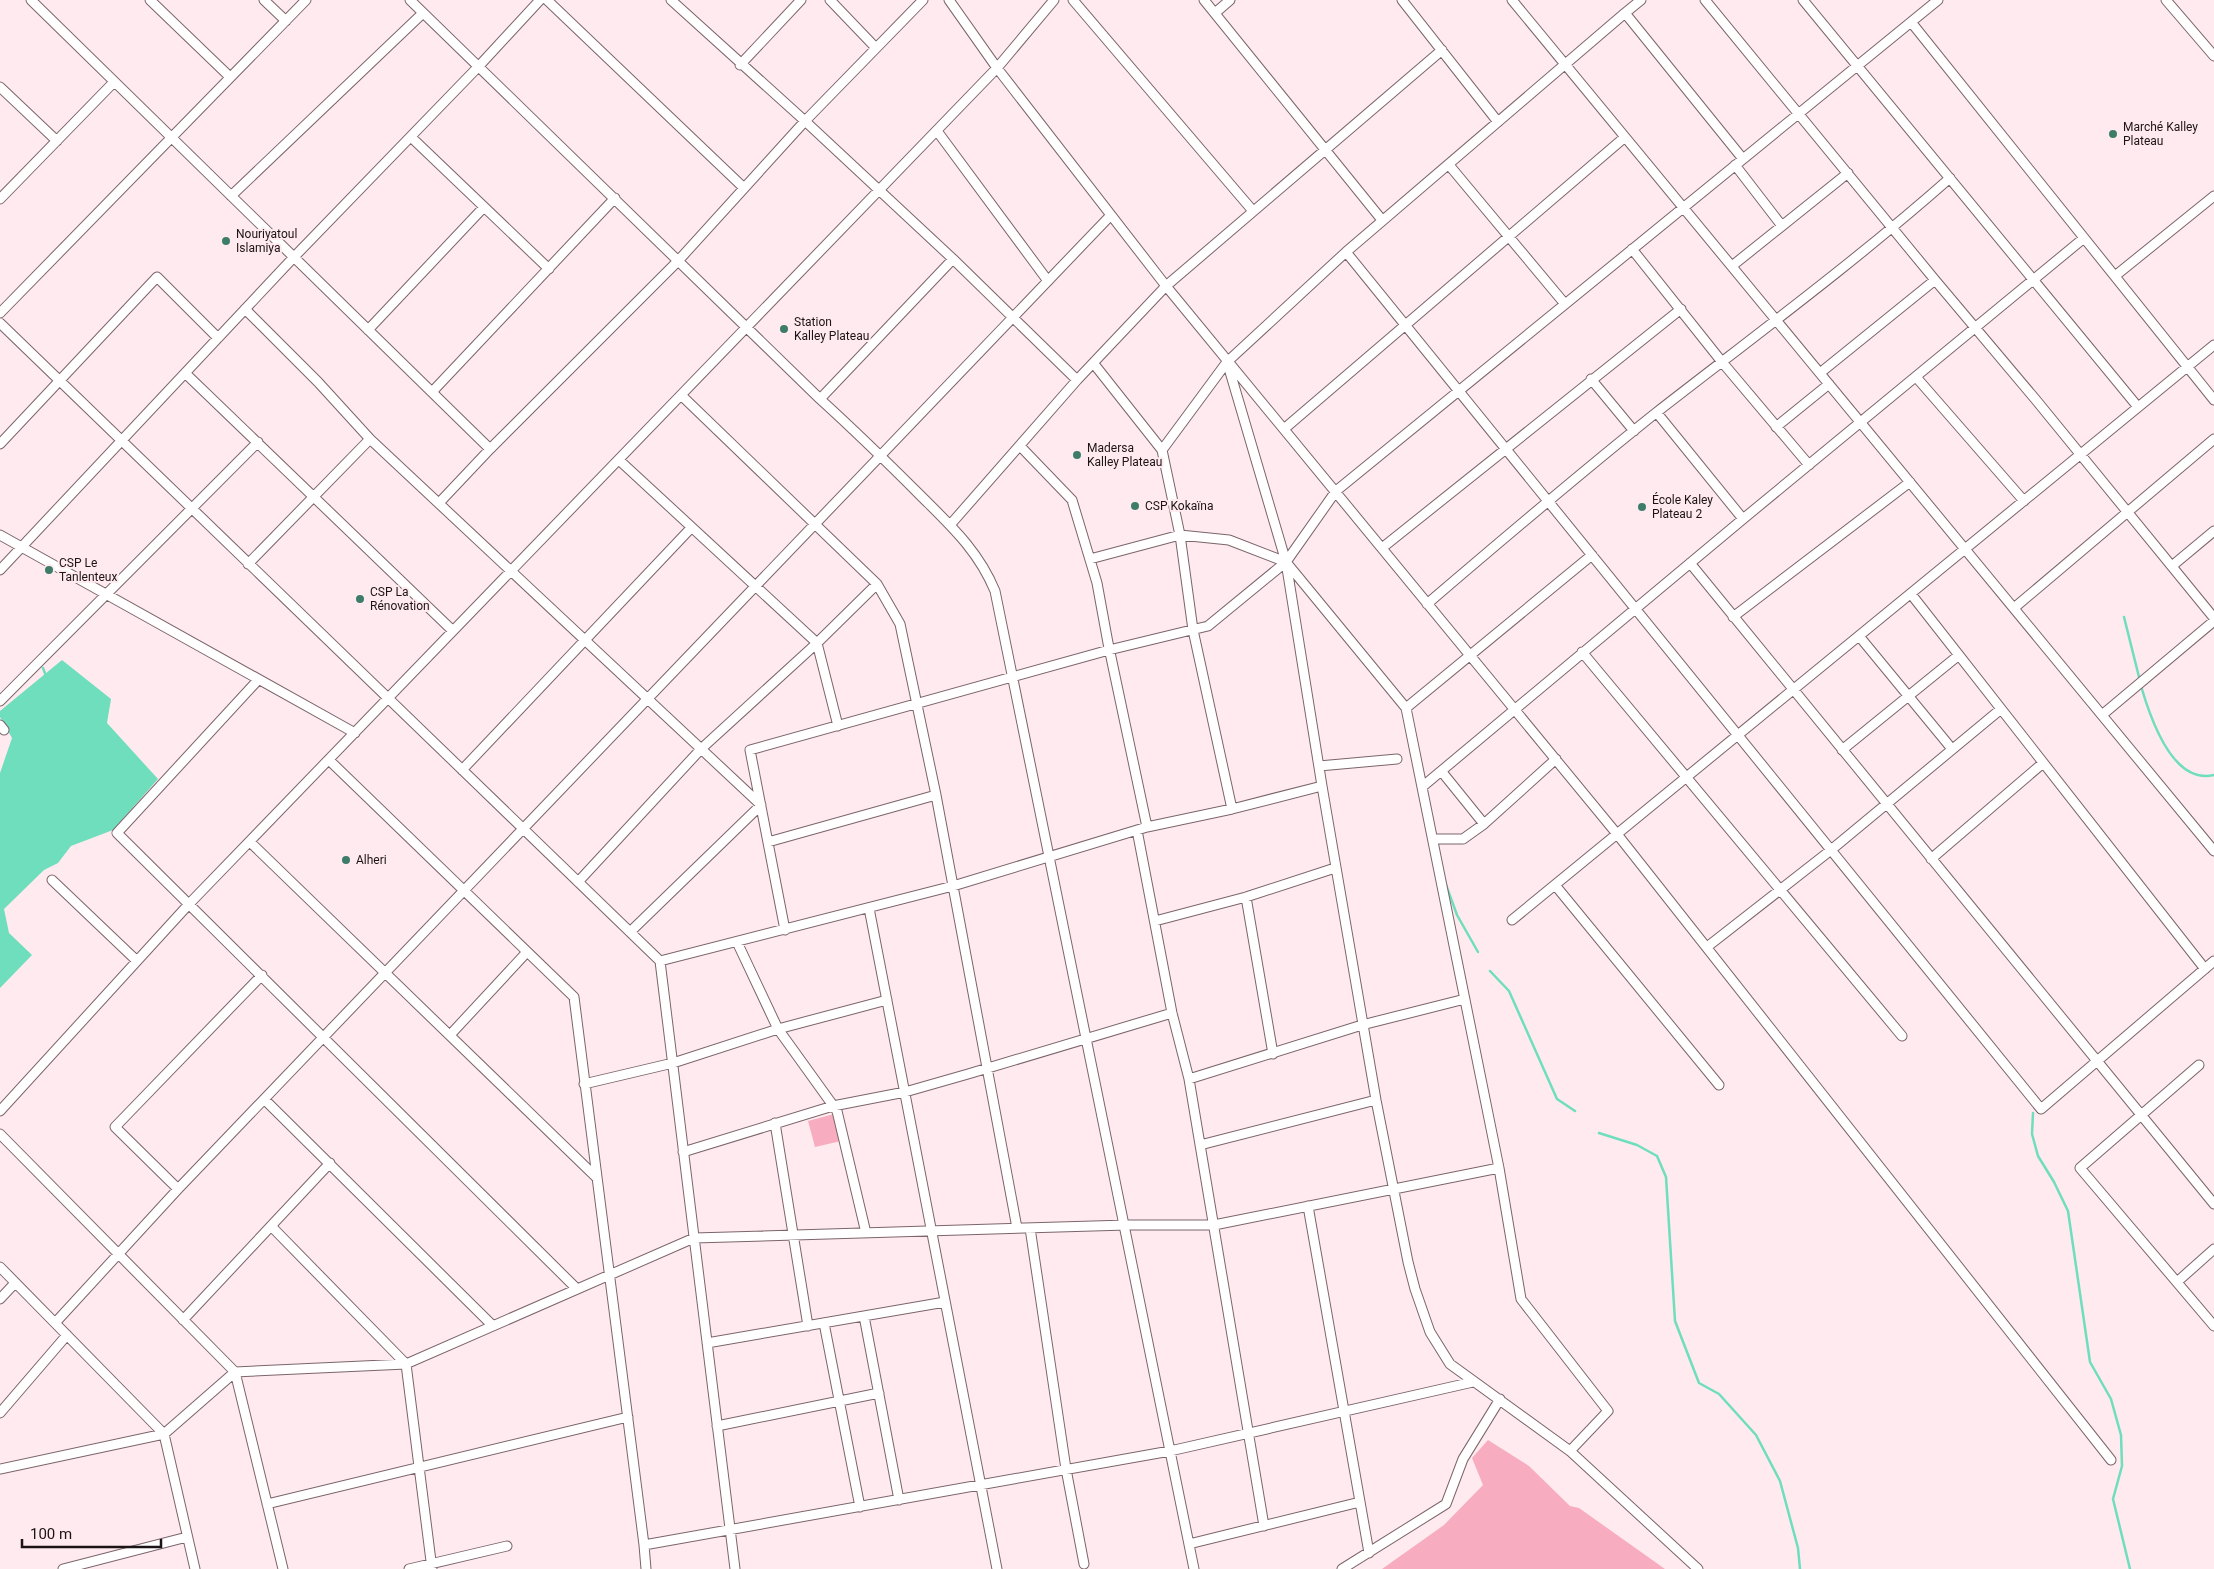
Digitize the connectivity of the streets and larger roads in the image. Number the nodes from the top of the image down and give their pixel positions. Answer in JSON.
{"nodes":[{"id":1,"x":32,"y":0,"type":"edge"},
{"id":2,"x":150,"y":0,"type":"edge"},
{"id":3,"x":264,"y":0,"type":"edge"},
{"id":4,"x":306,"y":0,"type":"edge"},
{"id":5,"x":410,"y":0,"type":"edge"},
{"id":6,"x":540,"y":0,"type":"edge"},
{"id":7,"x":547,"y":0,"type":"edge"},
{"id":8,"x":671,"y":0,"type":"edge"},
{"id":9,"x":801,"y":0,"type":"edge"},
{"id":10,"x":830,"y":0,"type":"edge"},
{"id":11,"x":923,"y":0,"type":"edge"},
{"id":12,"x":949,"y":0,"type":"edge"},
{"id":13,"x":1054,"y":0,"type":"edge"},
{"id":14,"x":1072,"y":0,"type":"edge"},
{"id":15,"x":1204,"y":0,"type":"edge"},
{"id":16,"x":1230,"y":0,"type":"edge"},
{"id":17,"x":1402,"y":0,"type":"edge"},
{"id":18,"x":1512,"y":0,"type":"edge"},
{"id":19,"x":1641,"y":0,"type":"edge"},
{"id":20,"x":1705,"y":0,"type":"edge"},
{"id":21,"x":1803,"y":0,"type":"edge"},
{"id":22,"x":1938,"y":0,"type":"edge"},
{"id":23,"x":2166,"y":0,"type":"edge"},
{"id":24,"x":424,"y":13,"type":"junction"},
{"id":25,"x":1215,"y":13,"type":"junction"},
{"id":26,"x":1625,"y":13,"type":"junction"},
{"id":27,"x":286,"y":21,"type":"junction"},
{"id":28,"x":1911,"y":22,"type":"junction"},
{"id":29,"x":876,"y":48,"type":"junction"},
{"id":30,"x":1442,"y":50,"type":"junction"},
{"id":31,"x":2214,"y":56,"type":"edge"},
{"id":32,"x":1565,"y":64,"type":"junction"},
{"id":33,"x":740,"y":65,"type":"junction"},
{"id":34,"x":479,"y":66,"type":"junction"},
{"id":35,"x":1857,"y":66,"type":"junction"},
{"id":36,"x":997,"y":68,"type":"junction"},
{"id":37,"x":230,"y":77,"type":"junction"},
{"id":38,"x":114,"y":82,"type":"junction"},
{"id":39,"x":0,"y":87,"type":"edge"},
{"id":40,"x":1799,"y":114,"type":"junction"},
{"id":41,"x":805,"y":121,"type":"junction"},
{"id":42,"x":1498,"y":122,"type":"junction"},
{"id":43,"x":936,"y":131,"type":"junction"},
{"id":44,"x":411,"y":137,"type":"junction"},
{"id":45,"x":1625,"y":137,"type":"junction"},
{"id":46,"x":171,"y":138,"type":"junction"},
{"id":47,"x":57,"y":141,"type":"junction"},
{"id":48,"x":1325,"y":150,"type":"junction"},
{"id":49,"x":1743,"y":159,"type":"junction"},
{"id":50,"x":1449,"y":165,"type":"junction"},
{"id":51,"x":1735,"y":165,"type":"junction"},
{"id":52,"x":1848,"y":173,"type":"junction"},
{"id":53,"x":1950,"y":178,"type":"junction"},
{"id":54,"x":744,"y":188,"type":"junction"},
{"id":55,"x":879,"y":190,"type":"junction"},
{"id":56,"x":231,"y":196,"type":"junction"},
{"id":57,"x":2214,"y":196,"type":"edge"},
{"id":58,"x":615,"y":198,"type":"junction"},
{"id":59,"x":0,"y":199,"type":"edge"},
{"id":60,"x":484,"y":207,"type":"junction"},
{"id":61,"x":1684,"y":208,"type":"junction"},
{"id":62,"x":1253,"y":211,"type":"junction"},
{"id":63,"x":1111,"y":215,"type":"junction"},
{"id":64,"x":1382,"y":220,"type":"junction"},
{"id":65,"x":1782,"y":226,"type":"junction"},
{"id":66,"x":1894,"y":228,"type":"junction"},
{"id":67,"x":1509,"y":236,"type":"junction"},
{"id":68,"x":2084,"y":238,"type":"junction"},
{"id":69,"x":1632,"y":249,"type":"junction"},
{"id":70,"x":1346,"y":252,"type":"junction"},
{"id":71,"x":294,"y":257,"type":"junction"},
{"id":72,"x":953,"y":259,"type":"junction"},
{"id":73,"x":678,"y":261,"type":"junction"},
{"id":74,"x":1732,"y":266,"type":"junction"},
{"id":75,"x":549,"y":269,"type":"junction"},
{"id":76,"x":2115,"y":276,"type":"junction"},
{"id":77,"x":1935,"y":280,"type":"junction"},
{"id":78,"x":2034,"y":280,"type":"junction"},
{"id":79,"x":1048,"y":281,"type":"junction"},
{"id":80,"x":1166,"y":286,"type":"junction"},
{"id":81,"x":1565,"y":304,"type":"junction"},
{"id":82,"x":245,"y":309,"type":"junction"},
{"id":83,"x":1681,"y":309,"type":"junction"},
{"id":84,"x":0,"y":313,"type":"edge"},
{"id":85,"x":1013,"y":318,"type":"junction"},
{"id":86,"x":1776,"y":320,"type":"junction"},
{"id":87,"x":0,"y":324,"type":"edge"},
{"id":88,"x":1405,"y":325,"type":"junction"},
{"id":89,"x":747,"y":327,"type":"junction"},
{"id":90,"x":1975,"y":328,"type":"junction"},
{"id":91,"x":368,"y":330,"type":"junction"},
{"id":92,"x":218,"y":338,"type":"junction"},
{"id":93,"x":2214,"y":345,"type":"edge"},
{"id":94,"x":1227,"y":362,"type":"junction"},
{"id":95,"x":1722,"y":362,"type":"junction"},
{"id":96,"x":1094,"y":364,"type":"junction"},
{"id":97,"x":2187,"y":367,"type":"junction"},
{"id":98,"x":184,"y":373,"type":"junction"},
{"id":99,"x":1820,"y":373,"type":"junction"},
{"id":100,"x":1916,"y":377,"type":"junction"},
{"id":101,"x":1591,"y":379,"type":"junction"},
{"id":102,"x":1077,"y":380,"type":"junction"},
{"id":103,"x":60,"y":381,"type":"junction"},
{"id":104,"x":1830,"y":384,"type":"junction"},
{"id":105,"x":1459,"y":391,"type":"junction"},
{"id":106,"x":432,"y":392,"type":"junction"},
{"id":107,"x":681,"y":395,"type":"junction"},
{"id":108,"x":820,"y":399,"type":"junction"},
{"id":109,"x":2214,"y":400,"type":"edge"},
{"id":110,"x":2138,"y":407,"type":"junction"},
{"id":111,"x":1657,"y":413,"type":"junction"},
{"id":112,"x":1861,"y":422,"type":"junction"},
{"id":113,"x":1776,"y":427,"type":"junction"},
{"id":114,"x":1284,"y":429,"type":"junction"},
{"id":115,"x":1634,"y":431,"type":"junction"},
{"id":116,"x":2214,"y":438,"type":"edge"},
{"id":117,"x":370,"y":439,"type":"junction"},
{"id":118,"x":121,"y":441,"type":"junction"},
{"id":119,"x":258,"y":442,"type":"junction"},
{"id":120,"x":0,"y":444,"type":"edge"},
{"id":121,"x":1020,"y":446,"type":"junction"},
{"id":122,"x":490,"y":449,"type":"junction"},
{"id":123,"x":1162,"y":450,"type":"junction"},
{"id":124,"x":1506,"y":450,"type":"junction"},
{"id":125,"x":882,"y":455,"type":"junction"},
{"id":126,"x":2080,"y":455,"type":"junction"},
{"id":127,"x":619,"y":460,"type":"junction"},
{"id":128,"x":1808,"y":466,"type":"junction"},
{"id":129,"x":1910,"y":482,"type":"junction"},
{"id":130,"x":1336,"y":491,"type":"junction"},
{"id":131,"x":314,"y":496,"type":"junction"},
{"id":132,"x":1548,"y":501,"type":"junction"},
{"id":133,"x":2024,"y":501,"type":"junction"},
{"id":134,"x":439,"y":504,"type":"junction"},
{"id":135,"x":192,"y":509,"type":"junction"},
{"id":136,"x":2127,"y":512,"type":"junction"},
{"id":137,"x":1742,"y":519,"type":"junction"},
{"id":138,"x":815,"y":525,"type":"junction"},
{"id":139,"x":950,"y":525,"type":"junction"},
{"id":140,"x":691,"y":528,"type":"junction"},
{"id":141,"x":2214,"y":531,"type":"edge"},
{"id":142,"x":0,"y":535,"type":"edge"},
{"id":143,"x":1180,"y":535,"type":"junction"},
{"id":144,"x":22,"y":547,"type":"junction"},
{"id":145,"x":1382,"y":548,"type":"junction"},
{"id":146,"x":1965,"y":549,"type":"junction"},
{"id":147,"x":1592,"y":555,"type":"junction"},
{"id":148,"x":1090,"y":559,"type":"junction"},
{"id":149,"x":1286,"y":562,"type":"junction"},
{"id":150,"x":1690,"y":563,"type":"junction"},
{"id":151,"x":248,"y":564,"type":"junction"},
{"id":152,"x":2172,"y":566,"type":"junction"},
{"id":153,"x":0,"y":570,"type":"edge"},
{"id":154,"x":511,"y":571,"type":"junction"},
{"id":155,"x":877,"y":584,"type":"junction"},
{"id":156,"x":755,"y":587,"type":"junction"},
{"id":157,"x":106,"y":593,"type":"junction"},
{"id":158,"x":1911,"y":594,"type":"junction"},
{"id":159,"x":1427,"y":604,"type":"junction"},
{"id":160,"x":1635,"y":608,"type":"junction"},
{"id":161,"x":2014,"y":608,"type":"junction"},
{"id":162,"x":1733,"y":616,"type":"junction"},
{"id":163,"x":2214,"y":619,"type":"edge"},
{"id":164,"x":1193,"y":630,"type":"junction"},
{"id":165,"x":453,"y":631,"type":"junction"},
{"id":166,"x":1859,"y":636,"type":"junction"},
{"id":167,"x":585,"y":640,"type":"junction"},
{"id":168,"x":817,"y":643,"type":"junction"},
{"id":169,"x":1109,"y":650,"type":"junction"},
{"id":170,"x":1582,"y":652,"type":"junction"},
{"id":171,"x":1471,"y":655,"type":"junction"},
{"id":172,"x":1959,"y":656,"type":"junction"},
{"id":173,"x":1013,"y":678,"type":"junction"},
{"id":174,"x":258,"y":680,"type":"junction"},
{"id":175,"x":1793,"y":690,"type":"junction"},
{"id":176,"x":1909,"y":696,"type":"junction"},
{"id":177,"x":388,"y":699,"type":"junction"},
{"id":178,"x":648,"y":699,"type":"junction"},
{"id":179,"x":0,"y":701,"type":"edge"},
{"id":180,"x":917,"y":705,"type":"junction"},
{"id":181,"x":1406,"y":708,"type":"junction"},
{"id":182,"x":1514,"y":708,"type":"junction"},
{"id":183,"x":2001,"y":708,"type":"junction"},
{"id":184,"x":2102,"y":715,"type":"junction"},
{"id":185,"x":838,"y":726,"type":"junction"},
{"id":186,"x":354,"y":733,"type":"junction"},
{"id":187,"x":1738,"y":735,"type":"junction"},
{"id":188,"x":701,"y":749,"type":"junction"},
{"id":189,"x":1952,"y":749,"type":"junction"},
{"id":190,"x":1842,"y":750,"type":"junction"},
{"id":191,"x":1398,"y":759,"type":"dead end"},
{"id":192,"x":1556,"y":759,"type":"junction"},
{"id":193,"x":329,"y":760,"type":"junction"},
{"id":194,"x":2043,"y":763,"type":"junction"},
{"id":195,"x":1319,"y":766,"type":"junction"},
{"id":196,"x":462,"y":770,"type":"junction"},
{"id":197,"x":1442,"y":772,"type":"junction"},
{"id":198,"x":1686,"y":778,"type":"junction"},
{"id":199,"x":1322,"y":786,"type":"junction"},
{"id":200,"x":1422,"y":787,"type":"junction"},
{"id":201,"x":936,"y":795,"type":"junction"},
{"id":202,"x":1887,"y":804,"type":"junction"},
{"id":203,"x":761,"y":805,"type":"junction"},
{"id":204,"x":1232,"y":809,"type":"junction"},
{"id":205,"x":1484,"y":824,"type":"junction"},
{"id":206,"x":1147,"y":827,"type":"junction"},
{"id":207,"x":524,"y":830,"type":"junction"},
{"id":208,"x":1137,"y":830,"type":"junction"},
{"id":209,"x":1617,"y":834,"type":"junction"},
{"id":210,"x":1433,"y":838,"type":"junction"},
{"id":211,"x":250,"y":842,"type":"junction"},
{"id":212,"x":768,"y":842,"type":"junction"},
{"id":213,"x":1831,"y":850,"type":"junction"},
{"id":214,"x":2214,"y":851,"type":"edge"},
{"id":215,"x":1051,"y":857,"type":"junction"},
{"id":216,"x":1931,"y":859,"type":"junction"},
{"id":217,"x":1335,"y":868,"type":"junction"},
{"id":218,"x":52,"y":880,"type":"dead end"},
{"id":219,"x":578,"y":882,"type":"junction"},
{"id":220,"x":1555,"y":885,"type":"junction"},
{"id":221,"x":953,"y":886,"type":"junction"},
{"id":222,"x":1781,"y":889,"type":"junction"},
{"id":223,"x":465,"y":891,"type":"junction"},
{"id":224,"x":1246,"y":897,"type":"junction"},
{"id":225,"x":190,"y":904,"type":"junction"},
{"id":226,"x":869,"y":908,"type":"junction"},
{"id":227,"x":1155,"y":920,"type":"junction"},
{"id":228,"x":1512,"y":920,"type":"dead end"},
{"id":229,"x":785,"y":930,"type":"junction"},
{"id":230,"x":630,"y":932,"type":"junction"},
{"id":231,"x":737,"y":942,"type":"junction"},
{"id":232,"x":1707,"y":947,"type":"junction"},
{"id":233,"x":527,"y":952,"type":"junction"},
{"id":234,"x":137,"y":961,"type":"junction"},
{"id":235,"x":660,"y":961,"type":"junction"},
{"id":236,"x":2214,"y":961,"type":"edge"},
{"id":237,"x":2205,"y":969,"type":"junction"},
{"id":238,"x":386,"y":973,"type":"junction"},
{"id":239,"x":262,"y":975,"type":"junction"},
{"id":240,"x":1465,"y":999,"type":"junction"},
{"id":241,"x":887,"y":1000,"type":"junction"},
{"id":242,"x":1172,"y":1013,"type":"junction"},
{"id":243,"x":1362,"y":1026,"type":"junction"},
{"id":244,"x":778,"y":1029,"type":"junction"},
{"id":245,"x":450,"y":1036,"type":"junction"},
{"id":246,"x":1902,"y":1036,"type":"dead end"},
{"id":247,"x":325,"y":1038,"type":"junction"},
{"id":248,"x":1088,"y":1039,"type":"junction"},
{"id":249,"x":1273,"y":1054,"type":"junction"},
{"id":250,"x":2097,"y":1061,"type":"junction"},
{"id":251,"x":673,"y":1063,"type":"junction"},
{"id":252,"x":2199,"y":1066,"type":"dead end"},
{"id":253,"x":987,"y":1069,"type":"junction"},
{"id":254,"x":1189,"y":1079,"type":"junction"},
{"id":255,"x":584,"y":1084,"type":"junction"},
{"id":256,"x":1720,"y":1085,"type":"dead end"},
{"id":257,"x":904,"y":1092,"type":"junction"},
{"id":258,"x":266,"y":1100,"type":"junction"},
{"id":259,"x":1376,"y":1100,"type":"junction"},
{"id":260,"x":833,"y":1106,"type":"junction"},
{"id":261,"x":0,"y":1111,"type":"edge"},
{"id":262,"x":2141,"y":1115,"type":"junction"},
{"id":263,"x":775,"y":1123,"type":"junction"},
{"id":264,"x":0,"y":1134,"type":"edge"},
{"id":265,"x":1200,"y":1145,"type":"junction"},
{"id":266,"x":683,"y":1152,"type":"junction"},
{"id":267,"x":330,"y":1164,"type":"junction"},
{"id":268,"x":1499,"y":1168,"type":"junction"},
{"id":269,"x":597,"y":1178,"type":"junction"},
{"id":270,"x":178,"y":1189,"type":"junction"},
{"id":271,"x":1393,"y":1189,"type":"junction"},
{"id":272,"x":2214,"y":1204,"type":"edge"},
{"id":273,"x":1308,"y":1206,"type":"junction"},
{"id":274,"x":1127,"y":1224,"type":"junction"},
{"id":275,"x":1214,"y":1225,"type":"junction"},
{"id":276,"x":271,"y":1226,"type":"junction"},
{"id":277,"x":1017,"y":1228,"type":"junction"},
{"id":278,"x":1030,"y":1228,"type":"junction"},
{"id":279,"x":932,"y":1231,"type":"junction"},
{"id":280,"x":866,"y":1233,"type":"junction"},
{"id":281,"x":794,"y":1235,"type":"junction"},
{"id":282,"x":694,"y":1238,"type":"junction"},
{"id":283,"x":2214,"y":1248,"type":"edge"},
{"id":284,"x":118,"y":1254,"type":"junction"},
{"id":285,"x":0,"y":1267,"type":"edge"},
{"id":286,"x":609,"y":1275,"type":"junction"},
{"id":287,"x":2177,"y":1282,"type":"junction"},
{"id":288,"x":16,"y":1283,"type":"junction"},
{"id":289,"x":577,"y":1289,"type":"junction"},
{"id":290,"x":0,"y":1299,"type":"edge"},
{"id":291,"x":945,"y":1302,"type":"junction"},
{"id":292,"x":864,"y":1316,"type":"junction"},
{"id":293,"x":183,"y":1320,"type":"junction"},
{"id":294,"x":55,"y":1323,"type":"junction"},
{"id":295,"x":824,"y":1323,"type":"junction"},
{"id":296,"x":493,"y":1326,"type":"junction"},
{"id":297,"x":808,"y":1326,"type":"junction"},
{"id":298,"x":2214,"y":1326,"type":"edge"},
{"id":299,"x":67,"y":1335,"type":"junction"},
{"id":300,"x":707,"y":1343,"type":"junction"},
{"id":301,"x":406,"y":1364,"type":"junction"},
{"id":302,"x":235,"y":1372,"type":"junction"},
{"id":303,"x":1473,"y":1382,"type":"junction"},
{"id":304,"x":879,"y":1393,"type":"junction"},
{"id":305,"x":1500,"y":1399,"type":"junction"},
{"id":306,"x":839,"y":1401,"type":"junction"},
{"id":307,"x":0,"y":1412,"type":"edge"},
{"id":308,"x":1344,"y":1413,"type":"junction"},
{"id":309,"x":628,"y":1417,"type":"junction"},
{"id":310,"x":717,"y":1426,"type":"junction"},
{"id":311,"x":164,"y":1434,"type":"junction"},
{"id":312,"x":1248,"y":1434,"type":"junction"},
{"id":313,"x":1170,"y":1450,"type":"junction"},
{"id":314,"x":1570,"y":1451,"type":"junction"},
{"id":315,"x":2111,"y":1460,"type":"dead end"},
{"id":316,"x":419,"y":1467,"type":"junction"},
{"id":317,"x":0,"y":1469,"type":"edge"},
{"id":318,"x":1066,"y":1469,"type":"junction"},
{"id":319,"x":981,"y":1485,"type":"junction"},
{"id":320,"x":899,"y":1500,"type":"junction"},
{"id":321,"x":1360,"y":1502,"type":"junction"},
{"id":322,"x":267,"y":1504,"type":"junction"},
{"id":323,"x":860,"y":1507,"type":"junction"},
{"id":324,"x":1264,"y":1526,"type":"junction"},
{"id":325,"x":730,"y":1530,"type":"junction"},
{"id":326,"x":187,"y":1537,"type":"junction"},
{"id":327,"x":1189,"y":1544,"type":"junction"},
{"id":328,"x":507,"y":1546,"type":"dead end"},
{"id":329,"x":644,"y":1546,"type":"junction"},
{"id":330,"x":1369,"y":1553,"type":"junction"},
{"id":331,"x":1084,"y":1564,"type":"dead end"},
{"id":332,"x":431,"y":1566,"type":"edge"},
{"id":333,"x":63,"y":1569,"type":"edge"},
{"id":334,"x":196,"y":1569,"type":"edge"},
{"id":335,"x":283,"y":1569,"type":"edge"},
{"id":336,"x":410,"y":1569,"type":"edge"},
{"id":337,"x":646,"y":1569,"type":"edge"},
{"id":338,"x":735,"y":1569,"type":"edge"},
{"id":339,"x":997,"y":1569,"type":"edge"},
{"id":340,"x":1194,"y":1569,"type":"edge"},
{"id":341,"x":1342,"y":1569,"type":"edge"},
{"id":342,"x":1698,"y":1569,"type":"edge"}],
"edges":[{"from":1,"to":38,"type":"street"},
{"from":2,"to":37,"type":"street"},
{"from":3,"to":27,"type":"street"},
{"from":4,"to":27,"type":"street"},
{"from":5,"to":24,"type":"street"},
{"from":6,"to":34,"type":"street"},
{"from":7,"to":54,"type":"street"},
{"from":8,"to":33,"type":"street"},
{"from":9,"to":33,"type":"street"},
{"from":10,"to":29,"type":"street"},
{"from":11,"to":29,"type":"street"},
{"from":12,"to":36,"type":"street"},
{"from":13,"to":36,"type":"street"},
{"from":14,"to":62,"type":"street"},
{"from":15,"to":25,"type":"street"},
{"from":16,"to":25,"type":"street"},
{"from":17,"to":30,"type":"street"},
{"from":18,"to":32,"type":"street"},
{"from":19,"to":26,"type":"street"},
{"from":20,"to":40,"type":"street"},
{"from":21,"to":35,"type":"street"},
{"from":22,"to":28,"type":"street"},
{"from":23,"to":31,"type":"street"},
{"from":24,"to":34,"type":"street"},
{"from":24,"to":56,"type":"street"},
{"from":25,"to":48,"type":"street"},
{"from":26,"to":32,"type":"street"},
{"from":26,"to":49,"type":"street"},
{"from":27,"to":37,"type":"street"},
{"from":28,"to":35,"type":"street"},
{"from":28,"to":68,"type":"street"},
{"from":29,"to":41,"type":"street"},
{"from":30,"to":42,"type":"street"},
{"from":30,"to":48,"type":"street"},
{"from":32,"to":42,"type":"street"},
{"from":32,"to":45,"type":"street"},
{"from":33,"to":41,"type":"street"},
{"from":34,"to":44,"type":"street"},
{"from":34,"to":58,"type":"street"},
{"from":35,"to":40,"type":"street"},
{"from":35,"to":53,"type":"street"},
{"from":36,"to":43,"type":"street"},
{"from":36,"to":63,"type":"street"},
{"from":37,"to":46,"type":"street"},
{"from":38,"to":46,"type":"street"},
{"from":38,"to":47,"type":"street"},
{"from":39,"to":47,"type":"street"},
{"from":40,"to":49,"type":"street"},
{"from":40,"to":52,"type":"street"},
{"from":41,"to":54,"type":"street"},
{"from":41,"to":55,"type":"street"},
{"from":42,"to":50,"type":"street"},
{"from":43,"to":55,"type":"street"},
{"from":43,"to":79,"type":"street"},
{"from":44,"to":60,"type":"street"},
{"from":44,"to":71,"type":"street"},
{"from":45,"to":61,"type":"street"},
{"from":45,"to":67,"type":"street"},
{"from":46,"to":56,"type":"street"},
{"from":46,"to":84,"type":"street"},
{"from":47,"to":59,"type":"street"},
{"from":48,"to":62,"type":"street"},
{"from":48,"to":64,"type":"street"},
{"from":49,"to":51,"type":"street"},
{"from":50,"to":64,"type":"street"},
{"from":50,"to":67,"type":"street"},
{"from":51,"to":61,"type":"street"},
{"from":51,"to":65,"type":"street"},
{"from":52,"to":65,"type":"street"},
{"from":52,"to":66,"type":"street"},
{"from":53,"to":66,"type":"street"},
{"from":53,"to":78,"type":"street"},
{"from":54,"to":73,"type":"street"},
{"from":55,"to":72,"type":"street"},
{"from":55,"to":89,"type":"street"},
{"from":56,"to":71,"type":"street"},
{"from":57,"to":76,"type":"street"},
{"from":58,"to":73,"type":"street"},
{"from":58,"to":75,"type":"street"},
{"from":60,"to":75,"type":"street"},
{"from":60,"to":91,"type":"street"},
{"from":61,"to":69,"type":"street"},
{"from":61,"to":74,"type":"street"},
{"from":62,"to":80,"type":"street"},
{"from":63,"to":79,"type":"street"},
{"from":63,"to":80,"type":"street"},
{"from":64,"to":70,"type":"street"},
{"from":65,"to":74,"type":"street"},
{"from":66,"to":77,"type":"street"},
{"from":66,"to":86,"type":"street"},
{"from":67,"to":81,"type":"street"},
{"from":67,"to":88,"type":"street"},
{"from":68,"to":76,"type":"street"},
{"from":68,"to":78,"type":"street"},
{"from":69,"to":81,"type":"street"},
{"from":69,"to":83,"type":"street"},
{"from":70,"to":88,"type":"street"},
{"from":70,"to":94,"type":"street"},
{"from":71,"to":82,"type":"street"},
{"from":71,"to":91,"type":"street"},
{"from":72,"to":85,"type":"street"},
{"from":72,"to":108,"type":"street"},
{"from":73,"to":89,"type":"street"},
{"from":73,"to":122,"type":"street"},
{"from":74,"to":86,"type":"street"},
{"from":75,"to":106,"type":"street"},
{"from":76,"to":97,"type":"street"},
{"from":77,"to":90,"type":"street"},
{"from":77,"to":99,"type":"street"},
{"from":78,"to":90,"type":"street"},
{"from":78,"to":110,"type":"street"},
{"from":79,"to":85,"type":"street"},
{"from":80,"to":94,"type":"street"},
{"from":80,"to":96,"type":"street"},
{"from":81,"to":105,"type":"street"},
{"from":82,"to":92,"type":"street"},
{"from":82,"to":117,"type":"street"},
{"from":83,"to":95,"type":"street"},
{"from":83,"to":101,"type":"street"},
{"from":85,"to":102,"type":"street"},
{"from":85,"to":125,"type":"street"},
{"from":86,"to":95,"type":"street"},
{"from":86,"to":99,"type":"street"},
{"from":87,"to":103,"type":"street"},
{"from":88,"to":105,"type":"street"},
{"from":88,"to":114,"type":"street"},
{"from":89,"to":107,"type":"street"},
{"from":89,"to":108,"type":"street"},
{"from":90,"to":100,"type":"street"},
{"from":90,"to":126,"type":"street"},
{"from":91,"to":106,"type":"street"},
{"from":92,"to":98,"type":"street"},
{"from":92,"to":103,"type":"street"},
{"from":93,"to":97,"type":"street"},
{"from":94,"to":114,"type":"street"},
{"from":94,"to":123,"type":"street"},
{"from":94,"to":149,"type":"street"},
{"from":95,"to":111,"type":"street"},
{"from":95,"to":113,"type":"street"},
{"from":96,"to":102,"type":"street"},
{"from":96,"to":123,"type":"street"},
{"from":97,"to":109,"type":"street"},
{"from":97,"to":110,"type":"street"},
{"from":98,"to":118,"type":"street"},
{"from":98,"to":119,"type":"street"},
{"from":99,"to":104,"type":"street"},
{"from":100,"to":112,"type":"street"},
{"from":100,"to":133,"type":"street"},
{"from":101,"to":115,"type":"street"},
{"from":101,"to":124,"type":"street"},
{"from":102,"to":121,"type":"street"},
{"from":103,"to":118,"type":"street"},
{"from":103,"to":120,"type":"street"},
{"from":104,"to":112,"type":"street"},
{"from":104,"to":113,"type":"street"},
{"from":105,"to":124,"type":"street"},
{"from":105,"to":130,"type":"street"},
{"from":106,"to":122,"type":"street"},
{"from":107,"to":127,"type":"street"},
{"from":107,"to":138,"type":"street"},
{"from":108,"to":125,"type":"street"},
{"from":110,"to":126,"type":"street"},
{"from":111,"to":115,"type":"street"},
{"from":111,"to":137,"type":"street"},
{"from":112,"to":128,"type":"street"},
{"from":112,"to":129,"type":"street"},
{"from":113,"to":128,"type":"street"},
{"from":114,"to":130,"type":"street"},
{"from":115,"to":132,"type":"street"},
{"from":116,"to":136,"type":"street"},
{"from":117,"to":131,"type":"street"},
{"from":117,"to":134,"type":"street"},
{"from":118,"to":135,"type":"street"},
{"from":118,"to":144,"type":"street"},
{"from":119,"to":131,"type":"street"},
{"from":119,"to":135,"type":"street"},
{"from":121,"to":139,"type":"street"},
{"from":121,"to":148,"type":"street"},
{"from":122,"to":134,"type":"street"},
{"from":123,"to":143,"type":"street"},
{"from":124,"to":132,"type":"street"},
{"from":124,"to":145,"type":"street"},
{"from":125,"to":138,"type":"street"},
{"from":125,"to":139,"type":"street"},
{"from":126,"to":133,"type":"street"},
{"from":126,"to":136,"type":"street"},
{"from":127,"to":140,"type":"street"},
{"from":127,"to":154,"type":"street"},
{"from":128,"to":137,"type":"street"},
{"from":129,"to":146,"type":"street"},
{"from":129,"to":162,"type":"street"},
{"from":130,"to":145,"type":"street"},
{"from":130,"to":149,"type":"street"},
{"from":131,"to":151,"type":"street"},
{"from":131,"to":165,"type":"street"},
{"from":132,"to":147,"type":"street"},
{"from":132,"to":159,"type":"street"},
{"from":133,"to":146,"type":"street"},
{"from":134,"to":154,"type":"street"},
{"from":135,"to":151,"type":"street"},
{"from":135,"to":157,"type":"street"},
{"from":136,"to":152,"type":"street"},
{"from":136,"to":161,"type":"street"},
{"from":137,"to":150,"type":"street"},
{"from":138,"to":155,"type":"street"},
{"from":138,"to":156,"type":"street"},
{"from":139,"to":173,"type":"street"},
{"from":140,"to":156,"type":"street"},
{"from":140,"to":167,"type":"street"},
{"from":141,"to":152,"type":"street"},
{"from":142,"to":144,"type":"street"},
{"from":143,"to":148,"type":"street"},
{"from":143,"to":149,"type":"street"},
{"from":143,"to":164,"type":"street"},
{"from":144,"to":153,"type":"street"},
{"from":144,"to":157,"type":"street"},
{"from":145,"to":159,"type":"street"},
{"from":146,"to":158,"type":"street"},
{"from":146,"to":161,"type":"street"},
{"from":147,"to":160,"type":"street"},
{"from":147,"to":171,"type":"street"},
{"from":148,"to":169,"type":"street"},
{"from":149,"to":164,"type":"street"},
{"from":149,"to":181,"type":"street"},
{"from":149,"to":195,"type":"street"},
{"from":150,"to":160,"type":"street"},
{"from":150,"to":162,"type":"street"},
{"from":151,"to":177,"type":"street"},
{"from":152,"to":163,"type":"street"},
{"from":154,"to":165,"type":"street"},
{"from":154,"to":167,"type":"street"},
{"from":155,"to":168,"type":"street"},
{"from":155,"to":180,"type":"street"},
{"from":156,"to":168,"type":"street"},
{"from":156,"to":178,"type":"street"},
{"from":157,"to":174,"type":"street"},
{"from":157,"to":179,"type":"street"},
{"from":158,"to":166,"type":"street"},
{"from":158,"to":172,"type":"street"},
{"from":159,"to":171,"type":"street"},
{"from":160,"to":170,"type":"street"},
{"from":160,"to":187,"type":"street"},
{"from":161,"to":184,"type":"street"},
{"from":162,"to":175,"type":"street"},
{"from":163,"to":184,"type":"street"},
{"from":164,"to":169,"type":"street"},
{"from":164,"to":204,"type":"street"},
{"from":165,"to":177,"type":"street"},
{"from":166,"to":175,"type":"street"},
{"from":166,"to":176,"type":"street"},
{"from":167,"to":178,"type":"street"},
{"from":167,"to":196,"type":"street"},
{"from":168,"to":185,"type":"street"},
{"from":168,"to":188,"type":"street"},
{"from":169,"to":173,"type":"street"},
{"from":169,"to":206,"type":"street"},
{"from":170,"to":182,"type":"street"},
{"from":170,"to":198,"type":"street"},
{"from":171,"to":181,"type":"street"},
{"from":171,"to":182,"type":"street"},
{"from":172,"to":176,"type":"street"},
{"from":172,"to":183,"type":"street"},
{"from":173,"to":180,"type":"street"},
{"from":173,"to":215,"type":"street"},
{"from":174,"to":186,"type":"street"},
{"from":174,"to":225,"type":"street"},
{"from":175,"to":187,"type":"street"},
{"from":175,"to":190,"type":"street"},
{"from":176,"to":189,"type":"street"},
{"from":176,"to":190,"type":"street"},
{"from":177,"to":186,"type":"street"},
{"from":177,"to":196,"type":"street"},
{"from":178,"to":188,"type":"street"},
{"from":178,"to":207,"type":"street"},
{"from":180,"to":185,"type":"street"},
{"from":180,"to":201,"type":"street"},
{"from":181,"to":200,"type":"street"},
{"from":182,"to":192,"type":"street"},
{"from":182,"to":197,"type":"street"},
{"from":183,"to":189,"type":"street"},
{"from":183,"to":194,"type":"street"},
{"from":184,"to":214,"type":"street"},
{"from":185,"to":203,"type":"street"},
{"from":186,"to":193,"type":"street"},
{"from":187,"to":198,"type":"street"},
{"from":187,"to":213,"type":"street"},
{"from":188,"to":203,"type":"street"},
{"from":188,"to":219,"type":"street"},
{"from":189,"to":202,"type":"street"},
{"from":190,"to":202,"type":"street"},
{"from":191,"to":195,"type":"street"},
{"from":192,"to":205,"type":"street"},
{"from":192,"to":209,"type":"street"},
{"from":193,"to":211,"type":"street"},
{"from":193,"to":223,"type":"street"},
{"from":194,"to":216,"type":"street"},
{"from":194,"to":237,"type":"street"},
{"from":195,"to":199,"type":"street"},
{"from":196,"to":207,"type":"street"},
{"from":197,"to":200,"type":"street"},
{"from":197,"to":205,"type":"street"},
{"from":198,"to":209,"type":"street"},
{"from":198,"to":222,"type":"street"},
{"from":199,"to":204,"type":"street"},
{"from":199,"to":217,"type":"street"},
{"from":200,"to":210,"type":"street"},
{"from":201,"to":212,"type":"street"},
{"from":201,"to":221,"type":"street"},
{"from":202,"to":213,"type":"street"},
{"from":202,"to":216,"type":"street"},
{"from":203,"to":212,"type":"street"},
{"from":203,"to":230,"type":"street"},
{"from":204,"to":206,"type":"street"},
{"from":205,"to":210,"type":"street"},
{"from":206,"to":208,"type":"street"},
{"from":207,"to":219,"type":"street"},
{"from":207,"to":223,"type":"street"},
{"from":208,"to":215,"type":"street"},
{"from":208,"to":227,"type":"street"},
{"from":209,"to":220,"type":"street"},
{"from":209,"to":232,"type":"street"},
{"from":210,"to":240,"type":"street"},
{"from":211,"to":225,"type":"street"},
{"from":211,"to":238,"type":"street"},
{"from":212,"to":229,"type":"street"},
{"from":213,"to":222,"type":"street"},
{"from":213,"to":250,"type":"street"},
{"from":215,"to":221,"type":"street"},
{"from":215,"to":248,"type":"street"},
{"from":216,"to":250,"type":"street"},
{"from":217,"to":224,"type":"street"},
{"from":217,"to":243,"type":"street"},
{"from":218,"to":234,"type":"street"},
{"from":219,"to":230,"type":"street"},
{"from":220,"to":228,"type":"street"},
{"from":220,"to":256,"type":"street"},
{"from":221,"to":226,"type":"street"},
{"from":221,"to":253,"type":"street"},
{"from":222,"to":232,"type":"street"},
{"from":222,"to":246,"type":"street"},
{"from":223,"to":233,"type":"street"},
{"from":223,"to":238,"type":"street"},
{"from":224,"to":227,"type":"street"},
{"from":224,"to":249,"type":"street"},
{"from":225,"to":234,"type":"street"},
{"from":225,"to":239,"type":"street"},
{"from":226,"to":229,"type":"street"},
{"from":226,"to":241,"type":"street"},
{"from":227,"to":242,"type":"street"},
{"from":229,"to":231,"type":"street"},
{"from":230,"to":235,"type":"street"},
{"from":231,"to":235,"type":"street"},
{"from":231,"to":244,"type":"street"},
{"from":232,"to":315,"type":"street"},
{"from":233,"to":245,"type":"street"},
{"from":233,"to":255,"type":"street"},
{"from":234,"to":261,"type":"street"},
{"from":235,"to":251,"type":"street"},
{"from":236,"to":237,"type":"street"},
{"from":237,"to":250,"type":"street"},
{"from":238,"to":245,"type":"street"},
{"from":238,"to":247,"type":"street"},
{"from":239,"to":247,"type":"street"},
{"from":239,"to":270,"type":"street"},
{"from":240,"to":243,"type":"street"},
{"from":240,"to":268,"type":"street"},
{"from":241,"to":244,"type":"street"},
{"from":241,"to":257,"type":"street"},
{"from":242,"to":248,"type":"street"},
{"from":242,"to":254,"type":"street"},
{"from":243,"to":249,"type":"street"},
{"from":243,"to":259,"type":"street"},
{"from":244,"to":251,"type":"street"},
{"from":244,"to":260,"type":"street"},
{"from":245,"to":269,"type":"street"},
{"from":247,"to":258,"type":"street"},
{"from":247,"to":289,"type":"street"},
{"from":248,"to":253,"type":"street"},
{"from":248,"to":274,"type":"street"},
{"from":249,"to":254,"type":"street"},
{"from":250,"to":262,"type":"street"},
{"from":251,"to":255,"type":"street"},
{"from":251,"to":266,"type":"street"},
{"from":252,"to":262,"type":"street"},
{"from":253,"to":257,"type":"street"},
{"from":253,"to":277,"type":"street"},
{"from":254,"to":265,"type":"street"},
{"from":255,"to":269,"type":"street"},
{"from":257,"to":260,"type":"street"},
{"from":257,"to":279,"type":"street"},
{"from":258,"to":267,"type":"street"},
{"from":258,"to":270,"type":"street"},
{"from":259,"to":265,"type":"street"},
{"from":259,"to":271,"type":"street"},
{"from":260,"to":263,"type":"street"},
{"from":260,"to":280,"type":"street"},
{"from":262,"to":272,"type":"street"},
{"from":262,"to":287,"type":"street"},
{"from":263,"to":266,"type":"street"},
{"from":263,"to":281,"type":"street"},
{"from":264,"to":284,"type":"street"},
{"from":265,"to":275,"type":"street"},
{"from":266,"to":282,"type":"street"},
{"from":267,"to":276,"type":"street"},
{"from":267,"to":296,"type":"street"},
{"from":268,"to":271,"type":"street"},
{"from":268,"to":314,"type":"street"},
{"from":269,"to":286,"type":"street"},
{"from":270,"to":284,"type":"street"},
{"from":271,"to":273,"type":"street"},
{"from":271,"to":303,"type":"street"},
{"from":273,"to":275,"type":"street"},
{"from":273,"to":308,"type":"street"},
{"from":274,"to":275,"type":"street"},
{"from":274,"to":278,"type":"street"},
{"from":274,"to":313,"type":"street"},
{"from":275,"to":312,"type":"street"},
{"from":276,"to":293,"type":"street"},
{"from":276,"to":301,"type":"street"},
{"from":277,"to":278,"type":"street"},
{"from":277,"to":279,"type":"street"},
{"from":278,"to":318,"type":"street"},
{"from":279,"to":280,"type":"street"},
{"from":279,"to":291,"type":"street"},
{"from":280,"to":281,"type":"street"},
{"from":281,"to":282,"type":"street"},
{"from":281,"to":297,"type":"street"},
{"from":282,"to":286,"type":"street"},
{"from":282,"to":300,"type":"street"},
{"from":283,"to":287,"type":"street"},
{"from":284,"to":293,"type":"street"},
{"from":284,"to":294,"type":"street"},
{"from":285,"to":288,"type":"street"},
{"from":286,"to":289,"type":"street"},
{"from":286,"to":309,"type":"street"},
{"from":287,"to":298,"type":"street"},
{"from":288,"to":290,"type":"street"},
{"from":288,"to":294,"type":"street"},
{"from":289,"to":296,"type":"street"},
{"from":291,"to":292,"type":"street"},
{"from":291,"to":319,"type":"street"},
{"from":292,"to":295,"type":"street"},
{"from":292,"to":304,"type":"street"},
{"from":293,"to":302,"type":"street"},
{"from":294,"to":299,"type":"street"},
{"from":295,"to":297,"type":"street"},
{"from":295,"to":306,"type":"street"},
{"from":296,"to":301,"type":"street"},
{"from":297,"to":300,"type":"street"},
{"from":299,"to":307,"type":"street"},
{"from":299,"to":311,"type":"street"},
{"from":300,"to":310,"type":"street"},
{"from":301,"to":302,"type":"street"},
{"from":301,"to":316,"type":"street"},
{"from":302,"to":311,"type":"street"},
{"from":302,"to":322,"type":"street"},
{"from":303,"to":305,"type":"street"},
{"from":303,"to":308,"type":"street"},
{"from":304,"to":306,"type":"street"},
{"from":304,"to":320,"type":"street"},
{"from":305,"to":314,"type":"street"},
{"from":305,"to":330,"type":"street"},
{"from":306,"to":310,"type":"street"},
{"from":306,"to":323,"type":"street"},
{"from":308,"to":312,"type":"street"},
{"from":308,"to":321,"type":"street"},
{"from":309,"to":316,"type":"street"},
{"from":309,"to":329,"type":"street"},
{"from":310,"to":325,"type":"street"},
{"from":311,"to":317,"type":"street"},
{"from":311,"to":326,"type":"street"},
{"from":312,"to":313,"type":"street"},
{"from":312,"to":324,"type":"street"},
{"from":313,"to":318,"type":"street"},
{"from":313,"to":327,"type":"street"},
{"from":314,"to":342,"type":"street"},
{"from":316,"to":322,"type":"street"},
{"from":316,"to":332,"type":"street"},
{"from":318,"to":319,"type":"street"},
{"from":318,"to":331,"type":"street"},
{"from":319,"to":320,"type":"street"},
{"from":319,"to":339,"type":"street"},
{"from":320,"to":323,"type":"street"},
{"from":321,"to":324,"type":"street"},
{"from":321,"to":330,"type":"street"},
{"from":322,"to":335,"type":"street"},
{"from":323,"to":325,"type":"street"},
{"from":324,"to":327,"type":"street"},
{"from":325,"to":329,"type":"street"},
{"from":325,"to":338,"type":"street"},
{"from":326,"to":333,"type":"street"},
{"from":326,"to":334,"type":"street"},
{"from":327,"to":340,"type":"street"},
{"from":328,"to":332,"type":"street"},
{"from":329,"to":337,"type":"street"},
{"from":330,"to":341,"type":"street"},
{"from":332,"to":336,"type":"street"}]}
